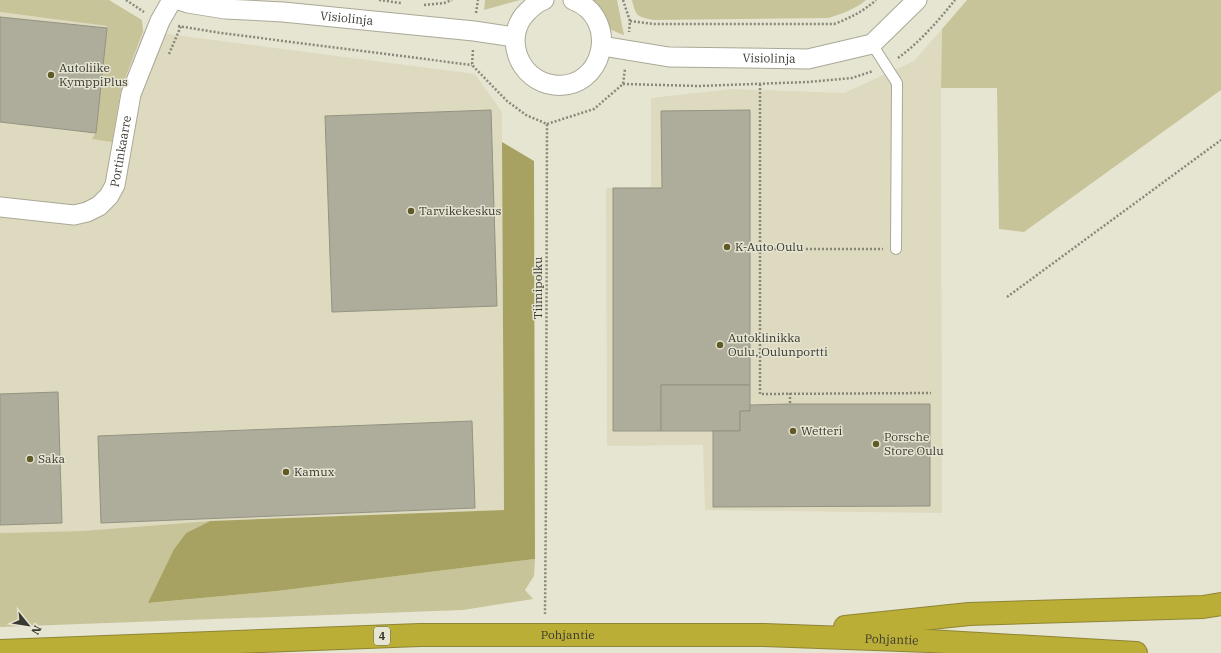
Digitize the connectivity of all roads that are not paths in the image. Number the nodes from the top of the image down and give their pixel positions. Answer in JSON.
{"nodes":[{"id":1,"x":172,"y":0,"type":"edge"},
{"id":2,"x":179,"y":0,"type":"edge"},
{"id":3,"x":544,"y":0,"type":"edge"},
{"id":4,"x":573,"y":0,"type":"edge"},
{"id":5,"x":917,"y":0,"type":"edge"},
{"id":6,"x":514,"y":37,"type":"junction"},
{"id":7,"x":872,"y":44,"type":"junction"},
{"id":8,"x":602,"y":46,"type":"junction"},
{"id":9,"x":0,"y":208,"type":"edge"},
{"id":10,"x":896,"y":249,"type":"road end"},
{"id":11,"x":1221,"y":604,"type":"edge"},
{"id":12,"x":764,"y":635,"type":"junction"},
{"id":13,"x":0,"y":651,"type":"edge"},
{"id":14,"x":1136,"y":653,"type":"edge"}],
"edges":[{"from":1,"to":9,"type":"street","name":"Portinkaarre"},
{"from":2,"to":6,"type":"street","name":"Visiolinja"},
{"from":3,"to":6,"type":"street"},
{"from":4,"to":8,"type":"street"},
{"from":5,"to":7,"type":"street"},
{"from":6,"to":8,"type":"street"},
{"from":7,"to":8,"type":"street","name":"Visiolinja"},
{"from":7,"to":10,"type":"lane"},
{"from":11,"to":12,"type":"highway"},
{"from":12,"to":13,"type":"highway","name":"Pohjantie","number":"4"},
{"from":12,"to":14,"type":"highway","name":"Pohjantie","number":"4"}]}
